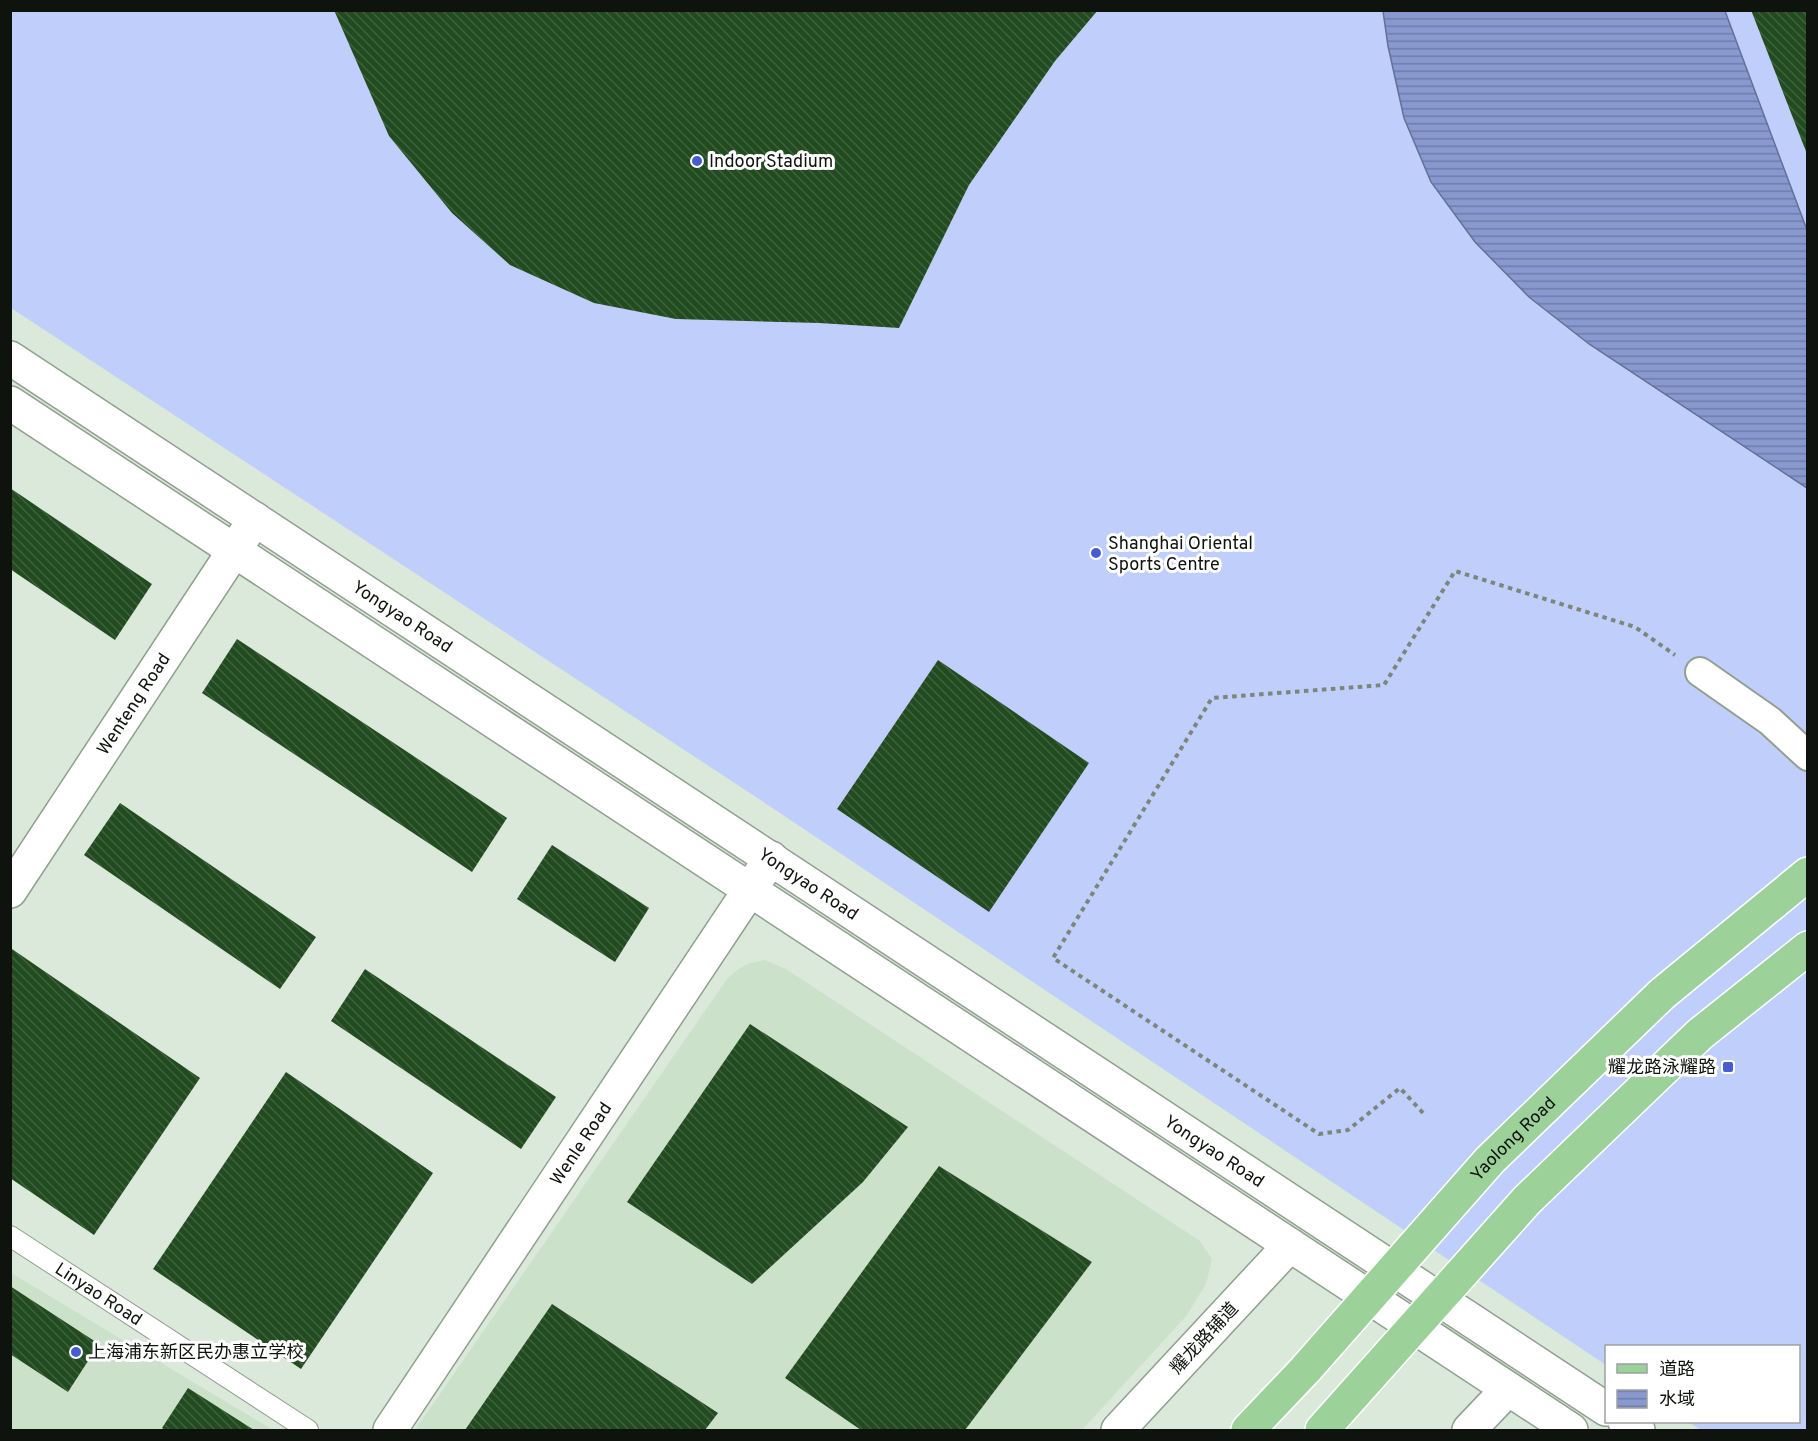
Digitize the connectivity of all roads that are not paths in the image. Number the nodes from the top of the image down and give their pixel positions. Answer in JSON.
{"nodes":[{"id":1,"x":10,"y":358,"type":"edge"},
{"id":2,"x":10,"y":403,"type":"edge"},
{"id":3,"x":255,"y":519,"type":"junction"},
{"id":4,"x":235,"y":550,"type":"junction"},
{"id":5,"x":1700,"y":672,"type":"road end"},
{"id":6,"x":1808,"y":756,"type":"edge"},
{"id":7,"x":771,"y":858,"type":"junction"},
{"id":8,"x":1808,"y":874,"type":"edge"},
{"id":9,"x":750,"y":890,"type":"junction"},
{"id":10,"x":10,"y":891,"type":"edge"},
{"id":11,"x":1808,"y":948,"type":"edge"},
{"id":12,"x":10,"y":1236,"type":"edge"},
{"id":13,"x":1290,"y":1245,"type":"junction"},
{"id":14,"x":1394,"y":1269,"type":"junction"},
{"id":15,"x":1369,"y":1297,"type":"junction"},
{"id":16,"x":1440,"y":1299,"type":"junction"},
{"id":17,"x":1414,"y":1327,"type":"junction"},
{"id":18,"x":1508,"y":1389,"type":"junction"},
{"id":19,"x":1605,"y":1408,"type":"edge"},
{"id":20,"x":308,"y":1431,"type":"edge"},
{"id":21,"x":390,"y":1431,"type":"edge"},
{"id":22,"x":1118,"y":1431,"type":"edge"},
{"id":23,"x":1248,"y":1431,"type":"edge"},
{"id":24,"x":1322,"y":1431,"type":"edge"},
{"id":25,"x":1469,"y":1431,"type":"edge"},
{"id":26,"x":1571,"y":1431,"type":"edge"}],
"edges":[{"from":1,"to":3,"type":"street","name":"Yongyao Road"},
{"from":2,"to":4,"type":"street","name":"Yongyao Road"},
{"from":3,"to":4,"type":"street","name":"Wenteng Road"},
{"from":3,"to":7,"type":"street","name":"Yongyao Road"},
{"from":4,"to":9,"type":"street","name":"Yongyao Road"},
{"from":4,"to":10,"type":"street","name":"Wenteng Road"},
{"from":5,"to":6,"type":"street"},
{"from":7,"to":9,"type":"street","name":"Wenle Road"},
{"from":7,"to":14,"type":"street","name":"Yongyao Road"},
{"from":8,"to":14,"type":"main road","name":"Yaolong Road"},
{"from":9,"to":13,"type":"street","name":"Yongyao Road"},
{"from":9,"to":21,"type":"street","name":"Wenle Road"},
{"from":11,"to":16,"type":"main road"},
{"from":12,"to":20,"type":"lane","name":"Linyao Road"},
{"from":13,"to":15,"type":"street","name":"Yongyao Road"},
{"from":13,"to":22,"type":"street","name":"耀龙路辅道"},
{"from":14,"to":15,"type":"main road","name":"Yaolong Road"},
{"from":14,"to":16,"type":"street","name":"Yongyao Road"},
{"from":15,"to":17,"type":"street","name":"Yongyao Road"},
{"from":15,"to":23,"type":"main road","name":"Yaolong Road"},
{"from":16,"to":17,"type":"main road"},
{"from":16,"to":19,"type":"street","name":"Yongyao Road"},
{"from":17,"to":18,"type":"street","name":"Yongyao Road"},
{"from":17,"to":24,"type":"main road"},
{"from":18,"to":25,"type":"street"},
{"from":18,"to":26,"type":"street","name":"Yongyao Road"}]}
